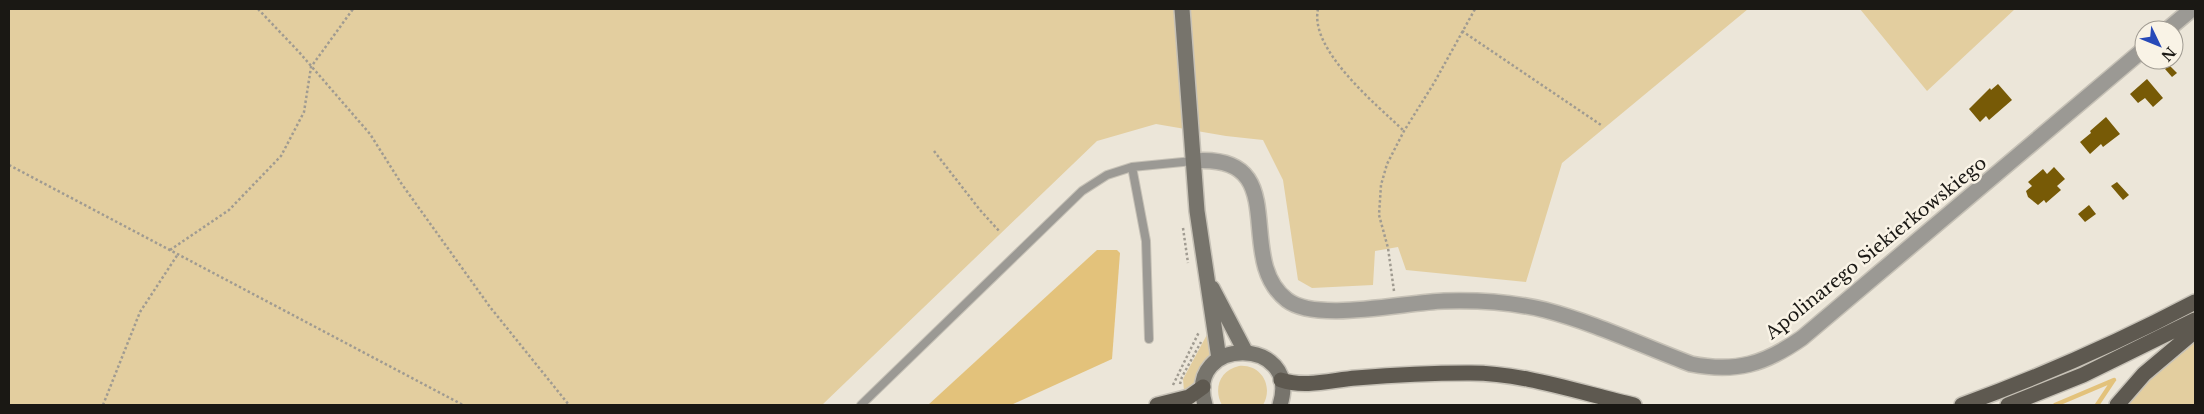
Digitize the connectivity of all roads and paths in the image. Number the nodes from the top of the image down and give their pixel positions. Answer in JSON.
{"nodes":[{"id":1,"x":258,"y":9,"type":"edge"},
{"id":2,"x":353,"y":9,"type":"edge"},
{"id":3,"x":1182,"y":9,"type":"edge"},
{"id":4,"x":1318,"y":9,"type":"edge"},
{"id":5,"x":1475,"y":9,"type":"edge"},
{"id":6,"x":2192,"y":9,"type":"edge"},
{"id":7,"x":2179,"y":20,"type":"edge"},
{"id":8,"x":1462,"y":31,"type":"junction"},
{"id":9,"x":2134,"y":57,"type":"edge"},
{"id":10,"x":311,"y":67,"type":"junction"},
{"id":11,"x":1601,"y":125,"type":"dead end"},
{"id":12,"x":1404,"y":131,"type":"junction"},
{"id":13,"x":934,"y":151,"type":"dead end"},
{"id":14,"x":1193,"y":161,"type":"junction"},
{"id":15,"x":9,"y":165,"type":"edge"},
{"id":16,"x":1132,"y":167,"type":"junction"},
{"id":17,"x":1000,"y":232,"type":"dead end"},
{"id":18,"x":170,"y":250,"type":"junction"},
{"id":19,"x":178,"y":254,"type":"junction"},
{"id":20,"x":1208,"y":280,"type":"junction"},
{"id":21,"x":2195,"y":302,"type":"edge"},
{"id":22,"x":1396,"y":305,"type":"junction"},
{"id":23,"x":2195,"y":320,"type":"edge"},
{"id":24,"x":2195,"y":331,"type":"edge"},
{"id":25,"x":1149,"y":339,"type":"dead end"},
{"id":26,"x":1245,"y":351,"type":"junction"},
{"id":27,"x":1219,"y":359,"type":"junction"},
{"id":28,"x":1281,"y":380,"type":"junction"},
{"id":29,"x":1203,"y":388,"type":"junction"},
{"id":30,"x":103,"y":405,"type":"edge"},
{"id":31,"x":463,"y":405,"type":"edge"},
{"id":32,"x":569,"y":405,"type":"edge"},
{"id":33,"x":861,"y":405,"type":"edge"},
{"id":34,"x":1157,"y":405,"type":"edge"},
{"id":35,"x":1205,"y":405,"type":"edge"},
{"id":36,"x":1280,"y":405,"type":"edge"},
{"id":37,"x":1634,"y":405,"type":"edge"},
{"id":38,"x":1962,"y":405,"type":"edge"},
{"id":39,"x":2008,"y":405,"type":"edge"},
{"id":40,"x":2117,"y":405,"type":"edge"}],
"edges":[{"from":1,"to":10,"type":"path"},
{"from":2,"to":10,"type":"path"},
{"from":3,"to":14,"type":"street"},
{"from":4,"to":12,"type":"path"},
{"from":5,"to":8,"type":"path"},
{"from":6,"to":7,"type":"street"},
{"from":8,"to":11,"type":"path"},
{"from":8,"to":12,"type":"path"},
{"from":9,"to":22,"type":"street","name":"Apolinarego Siekierkowskiego"},
{"from":10,"to":18,"type":"path"},
{"from":10,"to":32,"type":"path"},
{"from":12,"to":22,"type":"path"},
{"from":13,"to":17,"type":"path"},
{"from":14,"to":16,"type":"lane"},
{"from":14,"to":20,"type":"street"},
{"from":14,"to":22,"type":"street","name":"Apolinarego Siekierkowskiego"},
{"from":15,"to":18,"type":"path"},
{"from":16,"to":25,"type":"lane"},
{"from":16,"to":33,"type":"lane"},
{"from":18,"to":19,"type":"path"},
{"from":19,"to":30,"type":"path"},
{"from":19,"to":31,"type":"path"},
{"from":20,"to":26,"type":"street"},
{"from":20,"to":27,"type":"street"},
{"from":21,"to":38,"type":"main road"},
{"from":23,"to":39,"type":"main road"},
{"from":24,"to":40,"type":"main road"},
{"from":26,"to":27,"type":"street"},
{"from":26,"to":28,"type":"street"},
{"from":27,"to":29,"type":"street"},
{"from":28,"to":36,"type":"street"},
{"from":28,"to":37,"type":"main road"},
{"from":29,"to":34,"type":"main road"},
{"from":29,"to":35,"type":"street"}]}
